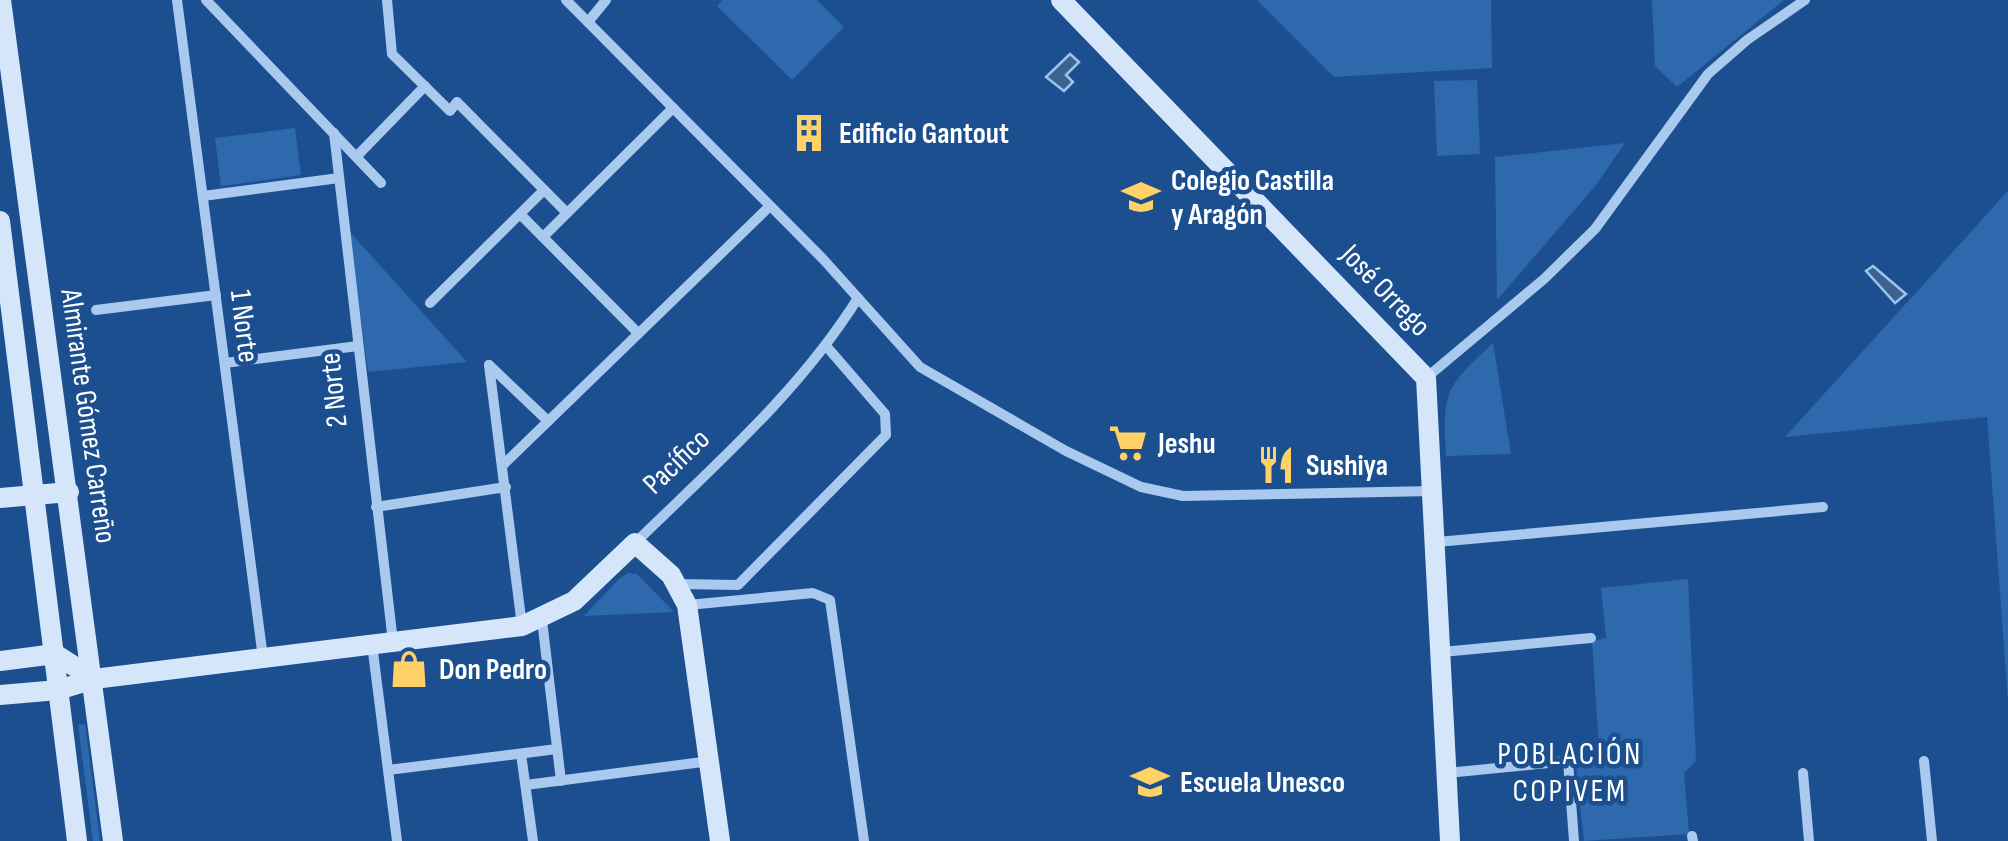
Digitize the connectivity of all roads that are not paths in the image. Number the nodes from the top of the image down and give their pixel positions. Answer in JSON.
{"nodes":[{"id":1,"x":1,"y":0,"type":"edge"},
{"id":2,"x":177,"y":0,"type":"edge"},
{"id":3,"x":206,"y":0,"type":"edge"},
{"id":4,"x":387,"y":0,"type":"edge"},
{"id":5,"x":566,"y":0,"type":"edge"},
{"id":6,"x":606,"y":0,"type":"edge"},
{"id":7,"x":1061,"y":0,"type":"edge"},
{"id":8,"x":1805,"y":0,"type":"edge"},
{"id":9,"x":588,"y":22,"type":"junction"},
{"id":10,"x":425,"y":86,"type":"junction"},
{"id":11,"x":673,"y":108,"type":"junction"},
{"id":12,"x":334,"y":132,"type":"junction"},
{"id":13,"x":357,"y":156,"type":"junction"},
{"id":14,"x":339,"y":178,"type":"junction"},
{"id":15,"x":381,"y":183,"type":"dead end"},
{"id":16,"x":544,"y":190,"type":"junction"},
{"id":17,"x":203,"y":196,"type":"junction"},
{"id":18,"x":770,"y":206,"type":"junction"},
{"id":19,"x":568,"y":213,"type":"junction"},
{"id":20,"x":520,"y":214,"type":"junction"},
{"id":21,"x":0,"y":221,"type":"edge"},
{"id":22,"x":543,"y":237,"type":"junction"},
{"id":23,"x":216,"y":295,"type":"junction"},
{"id":24,"x":858,"y":298,"type":"junction"},
{"id":25,"x":430,"y":303,"type":"dead end"},
{"id":26,"x":96,"y":310,"type":"dead end"},
{"id":27,"x":638,"y":333,"type":"junction"},
{"id":28,"x":358,"y":346,"type":"junction"},
{"id":29,"x":827,"y":347,"type":"junction"},
{"id":30,"x":224,"y":363,"type":"junction"},
{"id":31,"x":1426,"y":378,"type":"junction"},
{"id":32,"x":548,"y":421,"type":"junction"},
{"id":33,"x":503,"y":465,"type":"junction"},
{"id":34,"x":506,"y":487,"type":"junction"},
{"id":35,"x":69,"y":492,"type":"junction"},
{"id":36,"x":1434,"y":492,"type":"junction"},
{"id":37,"x":35,"y":496,"type":"junction"},
{"id":38,"x":0,"y":498,"type":"edge"},
{"id":39,"x":1823,"y":507,"type":"dead end"},
{"id":40,"x":376,"y":508,"type":"junction"},
{"id":41,"x":635,"y":542,"type":"junction"},
{"id":42,"x":1437,"y":542,"type":"junction"},
{"id":43,"x":678,"y":584,"type":"junction"},
{"id":44,"x":687,"y":605,"type":"junction"},
{"id":45,"x":532,"y":623,"type":"junction"},
{"id":46,"x":1592,"y":638,"type":"dead end"},
{"id":47,"x":382,"y":643,"type":"junction"},
{"id":48,"x":1442,"y":652,"type":"junction"},
{"id":49,"x":55,"y":654,"type":"junction"},
{"id":50,"x":263,"y":658,"type":"junction"},
{"id":51,"x":0,"y":661,"type":"edge"},
{"id":52,"x":94,"y":678,"type":"junction"},
{"id":53,"x":58,"y":690,"type":"junction"},
{"id":54,"x":0,"y":695,"type":"edge"},
{"id":55,"x":557,"y":749,"type":"junction"},
{"id":56,"x":522,"y":754,"type":"junction"},
{"id":57,"x":711,"y":761,"type":"junction"},
{"id":58,"x":1924,"y":761,"type":"dead end"},
{"id":59,"x":388,"y":770,"type":"junction"},
{"id":60,"x":1446,"y":773,"type":"junction"},
{"id":61,"x":1803,"y":773,"type":"dead end"},
{"id":62,"x":561,"y":781,"type":"junction"},
{"id":63,"x":526,"y":786,"type":"junction"},
{"id":64,"x":77,"y":841,"type":"edge"},
{"id":65,"x":113,"y":841,"type":"edge"},
{"id":66,"x":396,"y":841,"type":"edge"},
{"id":67,"x":533,"y":841,"type":"edge"},
{"id":68,"x":720,"y":841,"type":"edge"},
{"id":69,"x":864,"y":841,"type":"edge"},
{"id":70,"x":1450,"y":841,"type":"edge"},
{"id":71,"x":1574,"y":841,"type":"edge"},
{"id":72,"x":1809,"y":841,"type":"edge"},
{"id":73,"x":1932,"y":841,"type":"edge"}],
"edges":[{"from":1,"to":35,"type":"street","name":"Almirante Gómez Carreño"},
{"from":2,"to":17,"type":"street","name":"1 Norte"},
{"from":3,"to":12,"type":"street"},
{"from":4,"to":10,"type":"street"},
{"from":5,"to":9,"type":"street"},
{"from":6,"to":9,"type":"street"},
{"from":7,"to":31,"type":"street","name":"José Orrego"},
{"from":8,"to":31,"type":"street"},
{"from":9,"to":11,"type":"street"},
{"from":10,"to":13,"type":"street"},
{"from":10,"to":16,"type":"street"},
{"from":11,"to":18,"type":"street"},
{"from":11,"to":19,"type":"street"},
{"from":12,"to":13,"type":"street"},
{"from":12,"to":14,"type":"street","name":"2 Norte"},
{"from":13,"to":15,"type":"street"},
{"from":14,"to":17,"type":"street"},
{"from":14,"to":28,"type":"street","name":"2 Norte"},
{"from":16,"to":19,"type":"street"},
{"from":16,"to":20,"type":"street"},
{"from":17,"to":23,"type":"street","name":"1 Norte"},
{"from":18,"to":24,"type":"street"},
{"from":18,"to":27,"type":"street"},
{"from":19,"to":22,"type":"street"},
{"from":20,"to":22,"type":"street"},
{"from":20,"to":25,"type":"street"},
{"from":21,"to":37,"type":"street","name":"Almirante Gómez Carreño"},
{"from":22,"to":27,"type":"street"},
{"from":23,"to":26,"type":"street"},
{"from":23,"to":30,"type":"street","name":"1 Norte"},
{"from":24,"to":29,"type":"street","name":"Pacífico"},
{"from":24,"to":36,"type":"street"},
{"from":27,"to":32,"type":"street"},
{"from":28,"to":30,"type":"street"},
{"from":28,"to":40,"type":"street","name":"2 Norte"},
{"from":29,"to":41,"type":"street","name":"Pacífico"},
{"from":29,"to":43,"type":"street"},
{"from":30,"to":50,"type":"street","name":"1 Norte"},
{"from":31,"to":36,"type":"street","name":"José Orrego"},
{"from":32,"to":33,"type":"street"},
{"from":32,"to":33,"type":"street"},
{"from":33,"to":34,"type":"street"},
{"from":34,"to":40,"type":"street"},
{"from":34,"to":45,"type":"street"},
{"from":35,"to":37,"type":"street"},
{"from":35,"to":52,"type":"street","name":"Almirante Gómez Carreño"},
{"from":36,"to":42,"type":"street","name":"José Orrego"},
{"from":37,"to":38,"type":"street"},
{"from":37,"to":49,"type":"street","name":"Almirante Gómez Carreño"},
{"from":39,"to":42,"type":"street"},
{"from":40,"to":47,"type":"street","name":"2 Norte"},
{"from":41,"to":43,"type":"street"},
{"from":41,"to":45,"type":"street","name":"Pacífico"},
{"from":42,"to":48,"type":"street","name":"José Orrego"},
{"from":43,"to":44,"type":"street"},
{"from":44,"to":57,"type":"street"},
{"from":44,"to":69,"type":"street"},
{"from":45,"to":47,"type":"street","name":"Pacífico"},
{"from":45,"to":55,"type":"street"},
{"from":46,"to":48,"type":"street"},
{"from":47,"to":50,"type":"street","name":"Pacífico"},
{"from":47,"to":59,"type":"street","name":"2 Norte"},
{"from":48,"to":60,"type":"street","name":"José Orrego"},
{"from":49,"to":51,"type":"street"},
{"from":49,"to":52,"type":"street"},
{"from":49,"to":53,"type":"street","name":"Almirante Gómez Carreño"},
{"from":50,"to":52,"type":"street","name":"Pacífico"},
{"from":52,"to":53,"type":"street","name":"Pacífico"},
{"from":52,"to":65,"type":"street","name":"Almirante Gómez Carreño"},
{"from":53,"to":54,"type":"street","name":"Pacífico"},
{"from":53,"to":64,"type":"street","name":"Almirante Gómez Carreño"},
{"from":55,"to":56,"type":"street"},
{"from":55,"to":62,"type":"street"},
{"from":56,"to":59,"type":"street"},
{"from":56,"to":63,"type":"street"},
{"from":57,"to":62,"type":"street"},
{"from":57,"to":68,"type":"street"},
{"from":58,"to":73,"type":"street"},
{"from":59,"to":66,"type":"street","name":"2 Norte"},
{"from":60,"to":70,"type":"street","name":"José Orrego"},
{"from":60,"to":71,"type":"street"},
{"from":61,"to":72,"type":"street"},
{"from":62,"to":63,"type":"street"},
{"from":63,"to":67,"type":"street"}]}
